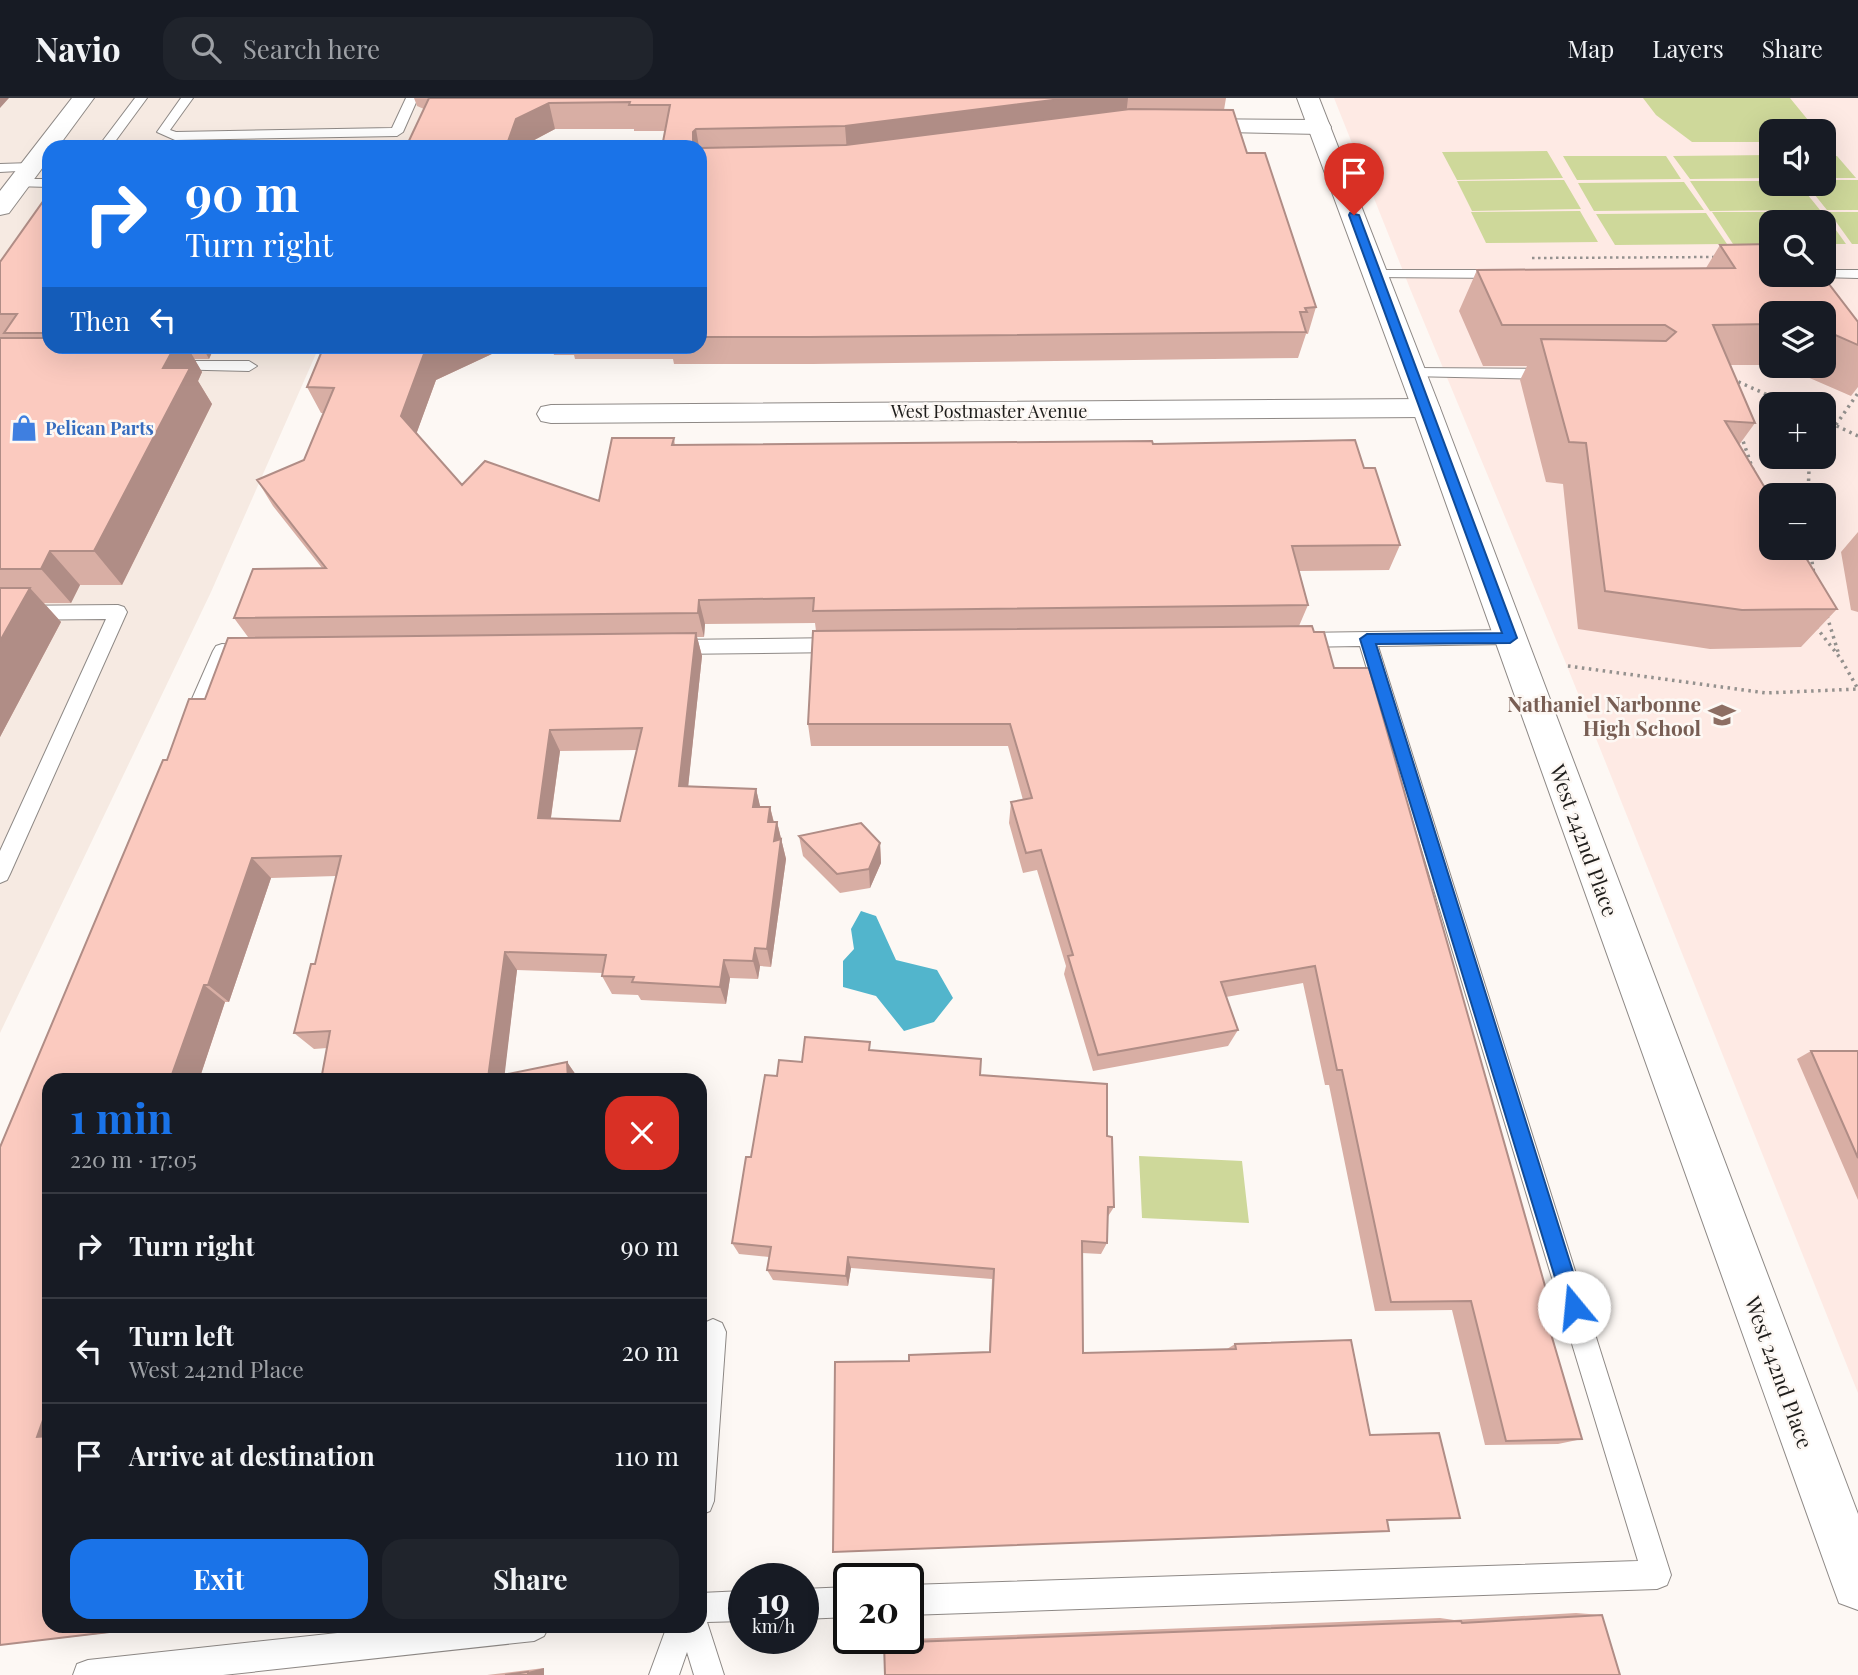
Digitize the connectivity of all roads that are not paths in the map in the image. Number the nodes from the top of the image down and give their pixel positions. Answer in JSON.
{"nodes":[{"id":1,"x":83,"y":98,"type":"edge"},
{"id":2,"x":141,"y":98,"type":"edge"},
{"id":3,"x":187,"y":98,"type":"edge"},
{"id":4,"x":412,"y":98,"type":"edge"},
{"id":5,"x":1314,"y":112,"type":"edge"},
{"id":6,"x":1168,"y":126,"type":"edge"},
{"id":7,"x":51,"y":140,"type":"edge"},
{"id":8,"x":109,"y":140,"type":"edge"},
{"id":9,"x":42,"y":152,"type":"edge"},
{"id":10,"x":0,"y":168,"type":"edge"},
{"id":11,"x":25,"y":175,"type":"junction"},
{"id":12,"x":42,"y":181,"type":"edge"},
{"id":13,"x":0,"y":208,"type":"edge"},
{"id":14,"x":1376,"y":274,"type":"junction"},
{"id":15,"x":1523,"y":274,"type":"edge"},
{"id":16,"x":1836,"y":274,"type":"edge"},
{"id":17,"x":1858,"y":274,"type":"edge"},
{"id":18,"x":154,"y":366,"type":"edge"},
{"id":19,"x":249,"y":366,"type":"dead end"},
{"id":20,"x":1413,"y":373,"type":"junction"},
{"id":21,"x":1562,"y":374,"type":"edge"},
{"id":22,"x":1426,"y":408,"type":"junction"},
{"id":23,"x":551,"y":414,"type":"dead end"},
{"id":24,"x":0,"y":613,"type":"edge"},
{"id":25,"x":1510,"y":638,"type":"junction"},
{"id":26,"x":1367,"y":639,"type":"junction"},
{"id":27,"x":1269,"y":640,"type":"edge"},
{"id":28,"x":864,"y":645,"type":"edge"},
{"id":29,"x":655,"y":647,"type":"edge"},
{"id":30,"x":278,"y":651,"type":"edge"},
{"id":31,"x":184,"y":741,"type":"edge"},
{"id":32,"x":0,"y":874,"type":"edge"},
{"id":33,"x":713,"y":1332,"type":"dead end"},
{"id":34,"x":707,"y":1410,"type":"edge"},
{"id":35,"x":1858,"y":1584,"type":"edge"},
{"id":36,"x":924,"y":1599,"type":"edge"},
{"id":37,"x":728,"y":1607,"type":"edge"},
{"id":38,"x":707,"y":1608,"type":"edge"},
{"id":39,"x":470,"y":1633,"type":"edge"},
{"id":40,"x":679,"y":1633,"type":"edge"},
{"id":41,"x":696,"y":1633,"type":"edge"},
{"id":42,"x":89,"y":1675,"type":"edge"},
{"id":43,"x":664,"y":1675,"type":"edge"},
{"id":44,"x":709,"y":1675,"type":"edge"}],
"edges":[{"from":1,"to":7,"type":"street"},
{"from":2,"to":8,"type":"lane"},
{"from":3,"to":4,"type":"lane"},
{"from":5,"to":6,"type":"street"},
{"from":5,"to":14,"type":"street","name":"West 242nd Place"},
{"from":9,"to":11,"type":"street"},
{"from":10,"to":11,"type":"lane"},
{"from":11,"to":12,"type":"lane"},
{"from":11,"to":13,"type":"street"},
{"from":14,"to":15,"type":"lane"},
{"from":14,"to":20,"type":"street","name":"West 242nd Place"},
{"from":16,"to":17,"type":"lane"},
{"from":18,"to":19,"type":"lane"},
{"from":20,"to":21,"type":"lane"},
{"from":20,"to":22,"type":"street","name":"West 242nd Place"},
{"from":22,"to":23,"type":"street","name":"West Postmaster Avenue"},
{"from":22,"to":25,"type":"street","name":"West 242nd Place"},
{"from":24,"to":32,"type":"lane"},
{"from":25,"to":26,"type":"lane"},
{"from":25,"to":35,"type":"street","name":"West 242nd Place"},
{"from":26,"to":27,"type":"lane"},
{"from":26,"to":36,"type":"lane"},
{"from":28,"to":29,"type":"lane"},
{"from":30,"to":31,"type":"lane"},
{"from":33,"to":34,"type":"lane"},
{"from":37,"to":38,"type":"lane"},
{"from":39,"to":42,"type":"lane"},
{"from":40,"to":43,"type":"lane"},
{"from":41,"to":44,"type":"lane"}]}
